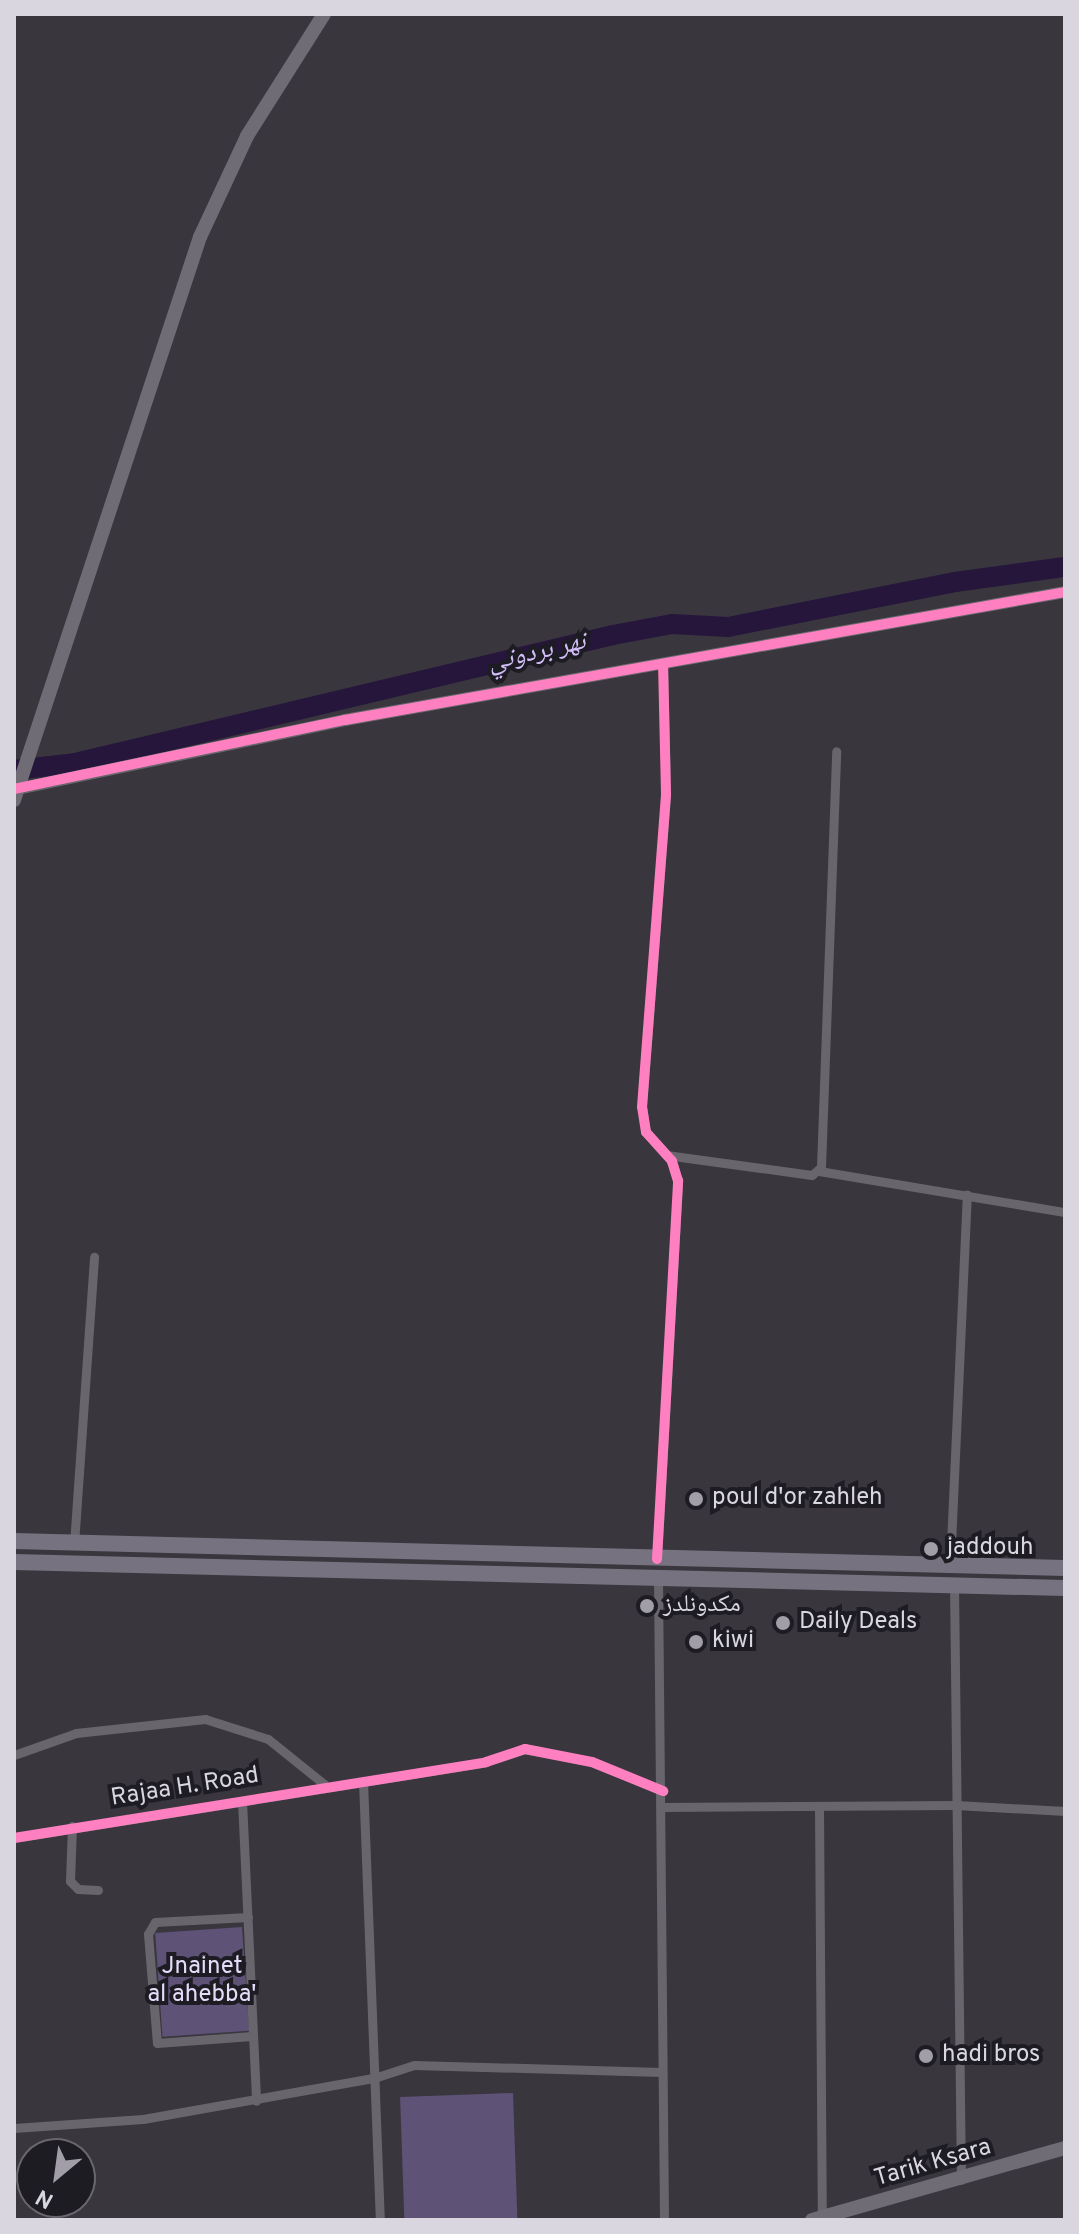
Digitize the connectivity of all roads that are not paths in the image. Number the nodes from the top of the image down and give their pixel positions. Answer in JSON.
{"nodes":[{"id":1,"x":324,"y":14,"type":"edge"},
{"id":2,"x":1065,"y":592,"type":"edge"},
{"id":3,"x":663,"y":665,"type":"junction"},
{"id":4,"x":836,"y":751,"type":"dead end"},
{"id":5,"x":17,"y":790,"type":"edge"},
{"id":6,"x":666,"y":1155,"type":"junction"},
{"id":7,"x":819,"y":1171,"type":"junction"},
{"id":8,"x":967,"y":1194,"type":"junction"},
{"id":9,"x":1065,"y":1212,"type":"edge"},
{"id":10,"x":94,"y":1257,"type":"dead end"},
{"id":11,"x":14,"y":1541,"type":"edge"},
{"id":12,"x":74,"y":1544,"type":"junction"},
{"id":13,"x":275,"y":1551,"type":"junction"},
{"id":14,"x":657,"y":1559,"type":"junction"},
{"id":15,"x":14,"y":1562,"type":"edge"},
{"id":16,"x":49,"y":1563,"type":"junction"},
{"id":17,"x":950,"y":1566,"type":"junction"},
{"id":18,"x":1065,"y":1568,"type":"edge"},
{"id":19,"x":275,"y":1570,"type":"junction"},
{"id":20,"x":14,"y":1573,"type":"edge"},
{"id":21,"x":658,"y":1579,"type":"junction"},
{"id":22,"x":954,"y":1584,"type":"junction"},
{"id":23,"x":1065,"y":1588,"type":"edge"},
{"id":24,"x":14,"y":1755,"type":"edge"},
{"id":25,"x":363,"y":1781,"type":"junction"},
{"id":26,"x":324,"y":1784,"type":"junction"},
{"id":27,"x":663,"y":1791,"type":"junction"},
{"id":28,"x":242,"y":1801,"type":"junction"},
{"id":29,"x":956,"y":1805,"type":"junction"},
{"id":30,"x":664,"y":1807,"type":"junction"},
{"id":31,"x":819,"y":1808,"type":"junction"},
{"id":32,"x":1065,"y":1811,"type":"edge"},
{"id":33,"x":72,"y":1826,"type":"junction"},
{"id":34,"x":14,"y":1838,"type":"edge"},
{"id":35,"x":98,"y":1890,"type":"dead end"},
{"id":36,"x":248,"y":1917,"type":"junction"},
{"id":37,"x":252,"y":2036,"type":"junction"},
{"id":38,"x":661,"y":2072,"type":"junction"},
{"id":39,"x":374,"y":2078,"type":"junction"},
{"id":40,"x":256,"y":2101,"type":"junction"},
{"id":41,"x":14,"y":2128,"type":"edge"},
{"id":42,"x":1065,"y":2148,"type":"edge"},
{"id":43,"x":961,"y":2180,"type":"junction"},
{"id":44,"x":817,"y":2218,"type":"edge"},
{"id":45,"x":380,"y":2220,"type":"edge"},
{"id":46,"x":664,"y":2220,"type":"edge"}],
"edges":[{"from":1,"to":5,"type":"main road"},
{"from":2,"to":3,"type":"street"},
{"from":3,"to":5,"type":"street"},
{"from":3,"to":6,"type":"street"},
{"from":4,"to":7,"type":"street"},
{"from":6,"to":7,"type":"street"},
{"from":6,"to":14,"type":"street"},
{"from":7,"to":8,"type":"street"},
{"from":8,"to":9,"type":"street"},
{"from":8,"to":17,"type":"street"},
{"from":10,"to":12,"type":"street"},
{"from":11,"to":12,"type":"highway"},
{"from":12,"to":13,"type":"highway"},
{"from":13,"to":14,"type":"highway"},
{"from":13,"to":19,"type":"highway"},
{"from":14,"to":17,"type":"highway"},
{"from":15,"to":16,"type":"highway"},
{"from":16,"to":19,"type":"highway"},
{"from":16,"to":20,"type":"highway"},
{"from":17,"to":18,"type":"highway"},
{"from":19,"to":21,"type":"highway"},
{"from":21,"to":22,"type":"highway"},
{"from":21,"to":27,"type":"street"},
{"from":22,"to":23,"type":"highway"},
{"from":22,"to":29,"type":"street"},
{"from":24,"to":26,"type":"street"},
{"from":25,"to":26,"type":"street","name":"Rajaa H. Road"},
{"from":25,"to":27,"type":"street","name":"Rajaa H. Road"},
{"from":25,"to":39,"type":"street"},
{"from":26,"to":28,"type":"street","name":"Rajaa H. Road"},
{"from":27,"to":30,"type":"street"},
{"from":28,"to":33,"type":"street","name":"Rajaa H. Road"},
{"from":28,"to":36,"type":"street"},
{"from":29,"to":31,"type":"street"},
{"from":29,"to":32,"type":"street"},
{"from":29,"to":43,"type":"street"},
{"from":30,"to":31,"type":"street"},
{"from":30,"to":38,"type":"street"},
{"from":31,"to":44,"type":"street"},
{"from":33,"to":34,"type":"street","name":"Rajaa H. Road"},
{"from":33,"to":35,"type":"street"},
{"from":36,"to":37,"type":"street"},
{"from":36,"to":37,"type":"street"},
{"from":37,"to":40,"type":"street"},
{"from":38,"to":39,"type":"street"},
{"from":38,"to":46,"type":"street"},
{"from":39,"to":40,"type":"street"},
{"from":39,"to":45,"type":"street"},
{"from":40,"to":41,"type":"street"},
{"from":42,"to":43,"type":"main road","name":"Tarik Ksara"},
{"from":43,"to":44,"type":"main road","name":"Tarik Ksara"}]}
